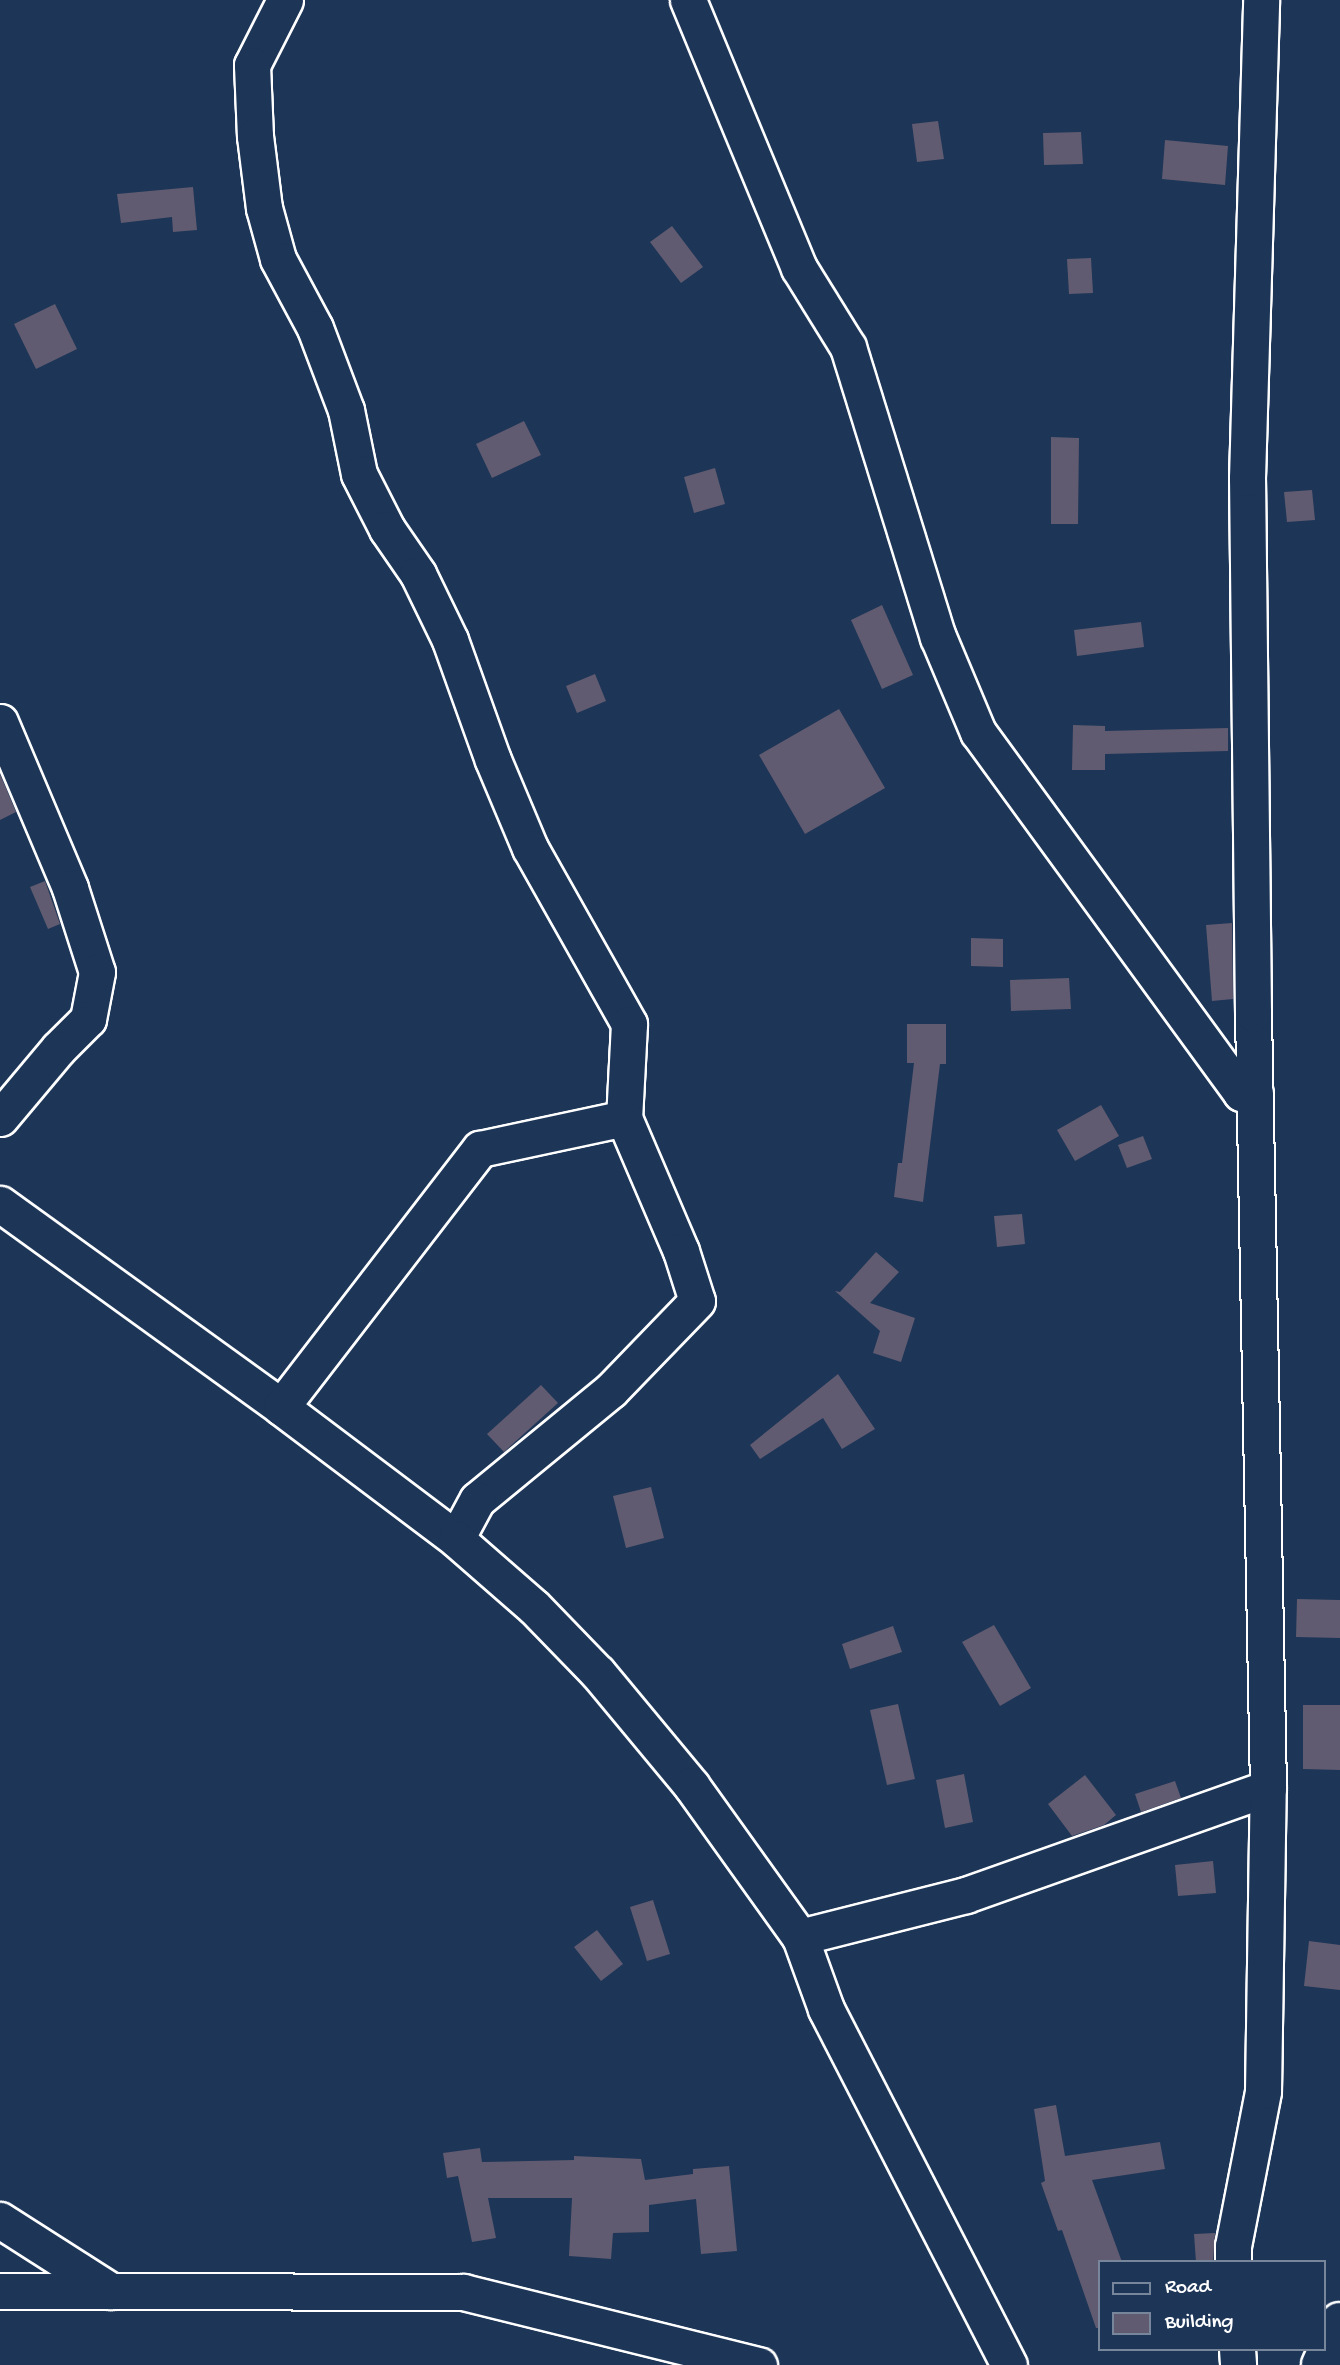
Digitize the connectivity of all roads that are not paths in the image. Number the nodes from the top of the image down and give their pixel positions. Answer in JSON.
{"nodes":[{"id":1,"x":285,"y":0,"type":"edge"},
{"id":2,"x":688,"y":0,"type":"edge"},
{"id":3,"x":1261,"y":0,"type":"edge"},
{"id":4,"x":0,"y":722,"type":"edge"},
{"id":5,"x":1255,"y":1093,"type":"junction"},
{"id":6,"x":0,"y":1118,"type":"edge"},
{"id":7,"x":624,"y":1118,"type":"junction"},
{"id":8,"x":0,"y":1204,"type":"edge"},
{"id":9,"x":281,"y":1407,"type":"junction"},
{"id":10,"x":456,"y":1539,"type":"junction"},
{"id":11,"x":1268,"y":1788,"type":"junction"},
{"id":12,"x":800,"y":1937,"type":"junction"},
{"id":13,"x":0,"y":2220,"type":"edge"},
{"id":14,"x":1234,"y":2260,"type":"edge"},
{"id":15,"x":0,"y":2291,"type":"edge"},
{"id":16,"x":111,"y":2291,"type":"junction"},
{"id":17,"x":1340,"y":2322,"type":"edge"},
{"id":18,"x":759,"y":2365,"type":"edge"},
{"id":19,"x":1009,"y":2365,"type":"edge"},
{"id":20,"x":1321,"y":2365,"type":"edge"}],
"edges":[{"from":1,"to":7,"type":"street"},
{"from":2,"to":5,"type":"street"},
{"from":3,"to":5,"type":"street"},
{"from":4,"to":6,"type":"street"},
{"from":5,"to":11,"type":"street"},
{"from":7,"to":9,"type":"street"},
{"from":7,"to":10,"type":"street"},
{"from":8,"to":9,"type":"street"},
{"from":9,"to":10,"type":"street"},
{"from":10,"to":12,"type":"street"},
{"from":11,"to":12,"type":"street"},
{"from":11,"to":14,"type":"street"},
{"from":12,"to":19,"type":"street"},
{"from":13,"to":16,"type":"street"},
{"from":15,"to":16,"type":"street"},
{"from":16,"to":18,"type":"street"},
{"from":17,"to":20,"type":"main road"}]}
